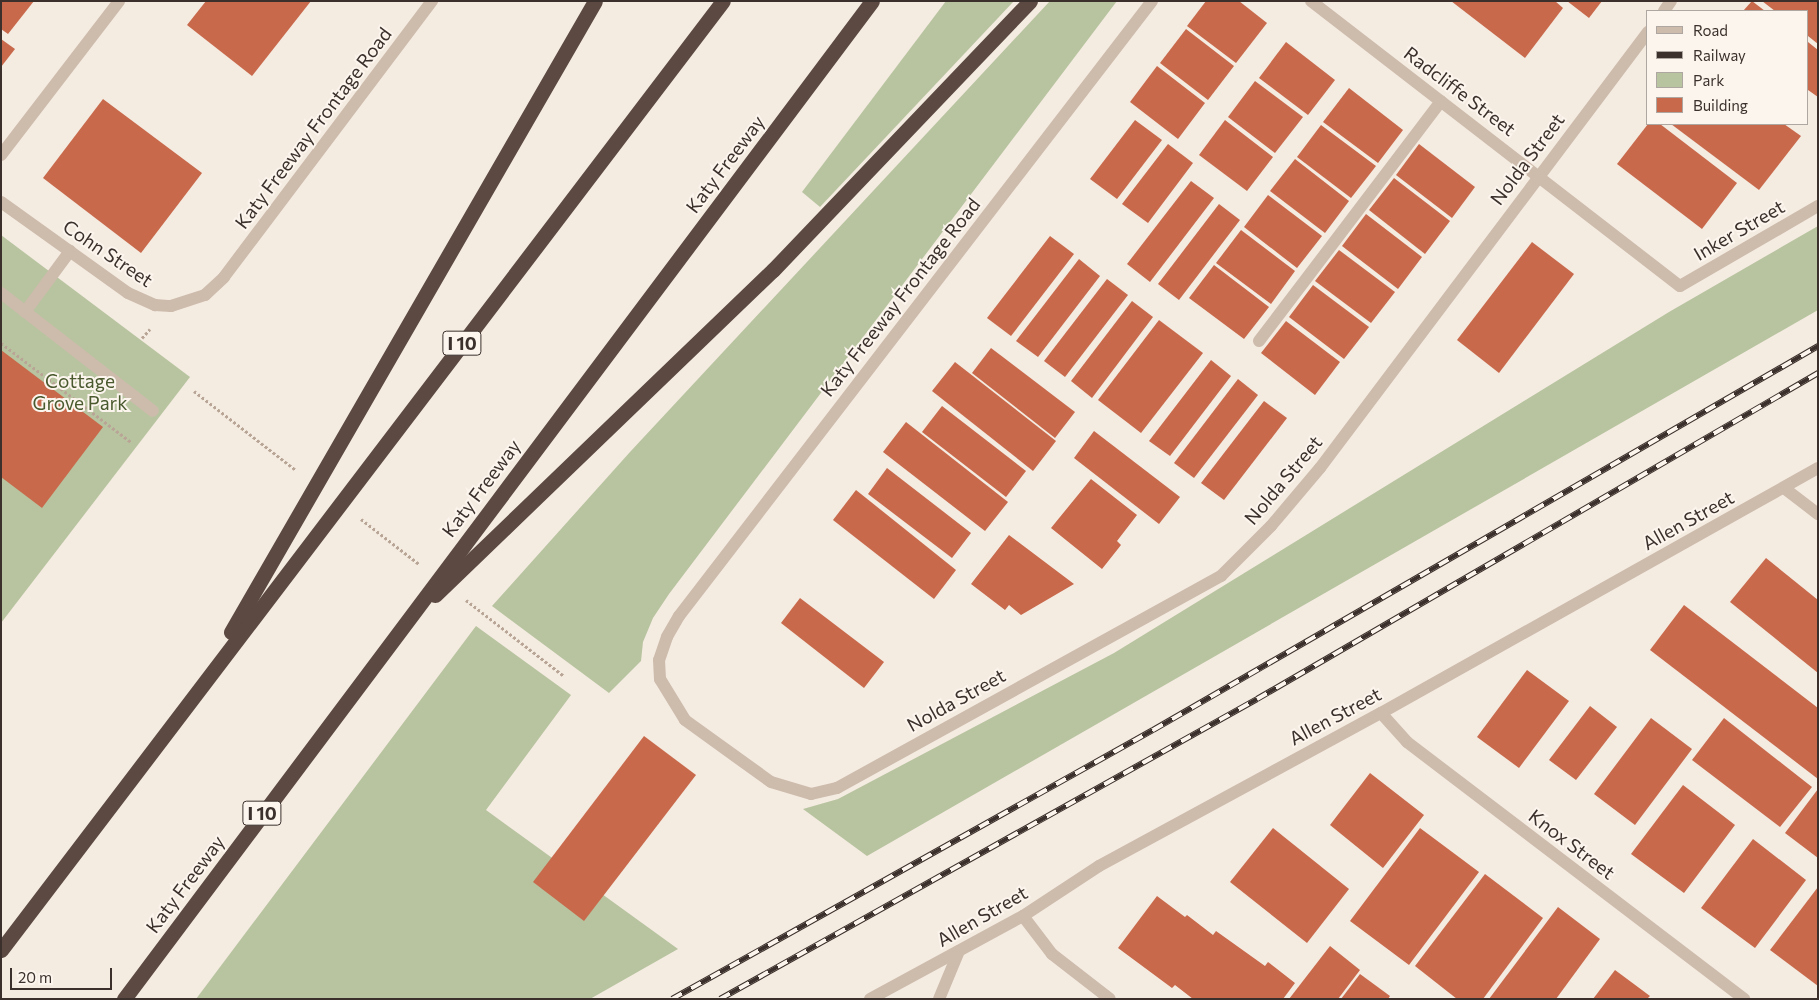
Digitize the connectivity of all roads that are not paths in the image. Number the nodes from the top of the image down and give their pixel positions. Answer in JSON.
{"nodes":[{"id":1,"x":119,"y":1,"type":"edge"},
{"id":2,"x":432,"y":1,"type":"edge"},
{"id":3,"x":595,"y":1,"type":"edge"},
{"id":4,"x":722,"y":1,"type":"edge"},
{"id":5,"x":872,"y":1,"type":"edge"},
{"id":6,"x":1030,"y":1,"type":"edge"},
{"id":7,"x":1152,"y":1,"type":"edge"},
{"id":8,"x":1311,"y":1,"type":"edge"},
{"id":9,"x":1646,"y":35,"type":"edge"},
{"id":10,"x":1441,"y":100,"type":"junction"},
{"id":11,"x":1,"y":155,"type":"edge"},
{"id":12,"x":1538,"y":174,"type":"junction"},
{"id":13,"x":1,"y":202,"type":"edge"},
{"id":14,"x":1818,"y":206,"type":"edge"},
{"id":15,"x":70,"y":251,"type":"junction"},
{"id":16,"x":224,"y":277,"type":"joint"},
{"id":17,"x":1680,"y":286,"type":"joint"},
{"id":18,"x":1,"y":293,"type":"edge"},
{"id":19,"x":25,"y":312,"type":"junction"},
{"id":20,"x":1259,"y":341,"type":"dead end"},
{"id":21,"x":153,"y":411,"type":"dead end"},
{"id":22,"x":1818,"y":468,"type":"edge"},
{"id":23,"x":1784,"y":488,"type":"junction"},
{"id":24,"x":1818,"y":514,"type":"edge"},
{"id":25,"x":401,"y":628,"type":"junction"},
{"id":26,"x":201,"y":684,"type":"junction"},
{"id":27,"x":1381,"y":713,"type":"junction"},
{"id":28,"x":811,"y":794,"type":"joint"},
{"id":29,"x":1024,"y":916,"type":"junction"},
{"id":30,"x":1,"y":950,"type":"edge"},
{"id":31,"x":959,"y":952,"type":"junction"},
{"id":32,"x":124,"y":999,"type":"edge"},
{"id":33,"x":870,"y":999,"type":"edge"},
{"id":34,"x":939,"y":999,"type":"edge"},
{"id":35,"x":1110,"y":999,"type":"edge"},
{"id":36,"x":1744,"y":999,"type":"edge"}],
"edges":[{"from":1,"to":11,"type":"street"},
{"from":2,"to":16,"type":"street","name":"Katy Freeway Frontage Road"},
{"from":3,"to":26,"type":"highway"},
{"from":4,"to":26,"type":"highway","number":"I 10"},
{"from":5,"to":25,"type":"highway","name":"Katy Freeway","number":"I 10"},
{"from":6,"to":25,"type":"highway"},
{"from":7,"to":28,"type":"street","name":"Katy Freeway Frontage Road"},
{"from":8,"to":10,"type":"street","name":"Radcliffe Street"},
{"from":9,"to":12,"type":"street","name":"Nolda Street"},
{"from":10,"to":12,"type":"street","name":"Radcliffe Street"},
{"from":10,"to":20,"type":"street"},
{"from":12,"to":17,"type":"street","name":"Radcliffe Street"},
{"from":12,"to":28,"type":"street","name":"Nolda Street"},
{"from":13,"to":15,"type":"street","name":"Cohn Street"},
{"from":14,"to":17,"type":"street","name":"Inker Street"},
{"from":15,"to":16,"type":"street","name":"Cohn Street"},
{"from":15,"to":19,"type":"street"},
{"from":18,"to":19,"type":"street"},
{"from":19,"to":21,"type":"street"},
{"from":22,"to":23,"type":"street","name":"Allen Street"},
{"from":23,"to":24,"type":"street"},
{"from":23,"to":27,"type":"street","name":"Allen Street"},
{"from":25,"to":32,"type":"highway","name":"Katy Freeway","number":"I 10"},
{"from":26,"to":30,"type":"highway","number":"I 10"},
{"from":27,"to":29,"type":"street","name":"Allen Street"},
{"from":27,"to":36,"type":"street","name":"Knox Street"},
{"from":29,"to":31,"type":"street","name":"Allen Street"},
{"from":29,"to":35,"type":"street"},
{"from":31,"to":33,"type":"street","name":"Allen Street"},
{"from":31,"to":34,"type":"street"}]}
